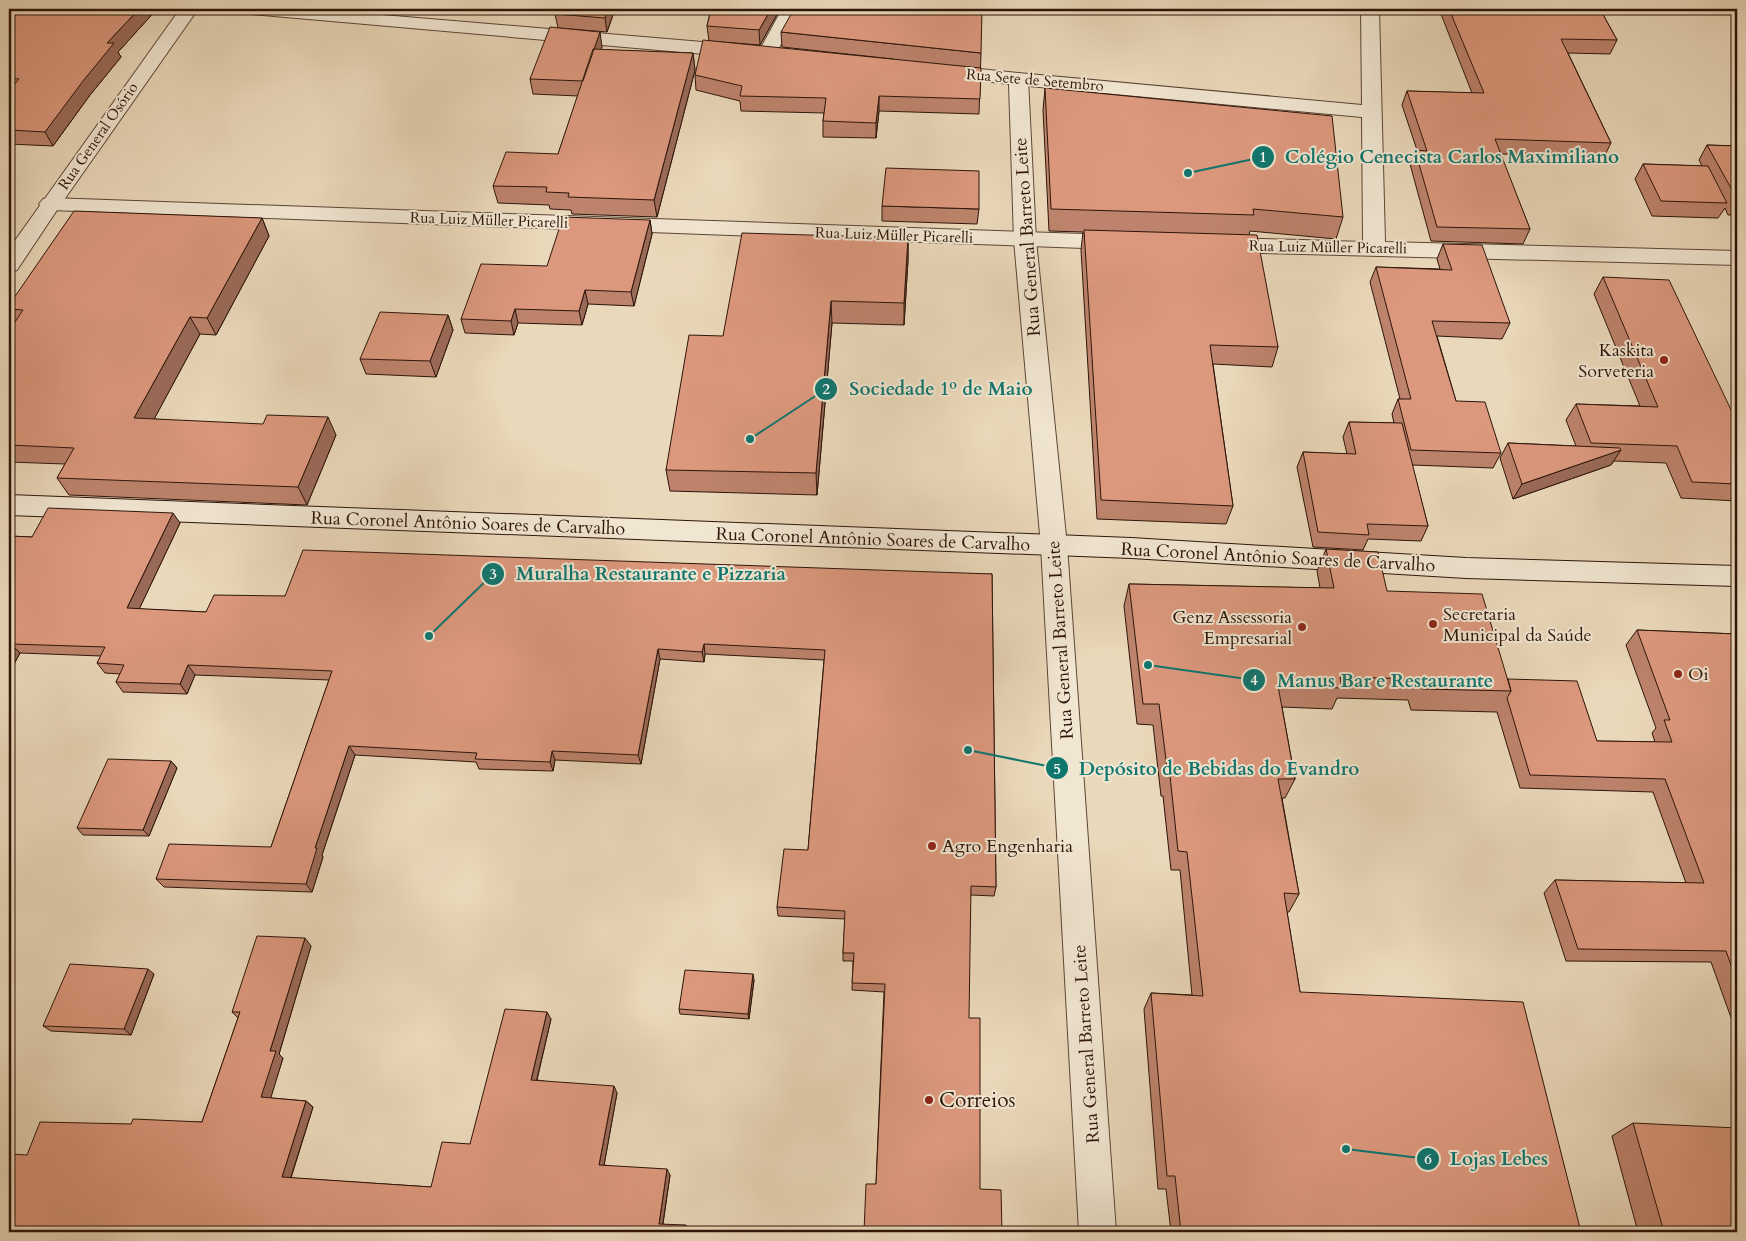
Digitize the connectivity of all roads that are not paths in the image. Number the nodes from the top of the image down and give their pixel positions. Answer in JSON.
{"nodes":[{"id":1,"x":189,"y":9,"type":"edge"},
{"id":2,"x":251,"y":9,"type":"edge"},
{"id":3,"x":791,"y":9,"type":"edge"},
{"id":4,"x":1370,"y":9,"type":"edge"},
{"id":5,"x":767,"y":54,"type":"junction"},
{"id":6,"x":787,"y":55,"type":"edge"},
{"id":7,"x":922,"y":69,"type":"edge"},
{"id":8,"x":1018,"y":79,"type":"junction"},
{"id":9,"x":1371,"y":112,"type":"junction"},
{"id":10,"x":50,"y":204,"type":"junction"},
{"id":11,"x":1025,"y":240,"type":"junction"},
{"id":12,"x":1094,"y":242,"type":"edge"},
{"id":13,"x":1203,"y":244,"type":"edge"},
{"id":14,"x":1374,"y":249,"type":"junction"},
{"id":15,"x":1737,"y":258,"type":"edge"},
{"id":16,"x":9,"y":265,"type":"edge"},
{"id":17,"x":9,"y":505,"type":"edge"},
{"id":18,"x":1054,"y":546,"type":"junction"},
{"id":19,"x":1737,"y":576,"type":"edge"},
{"id":20,"x":1098,"y":1232,"type":"edge"}],
"edges":[{"from":1,"to":10,"type":"street","name":"Rua General Osório"},
{"from":2,"to":5,"type":"street"},
{"from":3,"to":5,"type":"street"},
{"from":4,"to":9,"type":"street"},
{"from":5,"to":6,"type":"street"},
{"from":7,"to":8,"type":"street","name":"Rua Sete de Setembro"},
{"from":8,"to":9,"type":"street","name":"Rua Sete de Setembro"},
{"from":8,"to":11,"type":"street","name":"Rua General Barreto Leite"},
{"from":9,"to":14,"type":"street"},
{"from":10,"to":11,"type":"street","name":"Rua Luiz Müller Picarelli"},
{"from":10,"to":16,"type":"street","name":"Rua General Osório"},
{"from":11,"to":12,"type":"street","name":"Rua Luiz Müller Picarelli"},
{"from":11,"to":18,"type":"street","name":"Rua General Barreto Leite"},
{"from":13,"to":14,"type":"street","name":"Rua Luiz Müller Picarelli"},
{"from":14,"to":15,"type":"street","name":"Rua Luiz Müller Picarelli"},
{"from":17,"to":18,"type":"street","name":"Rua Coronel Antônio Soares de Carvalho"},
{"from":18,"to":19,"type":"street","name":"Rua Coronel Antônio Soares de Carvalho"},
{"from":18,"to":20,"type":"street","name":"Rua General Barreto Leite"}]}
